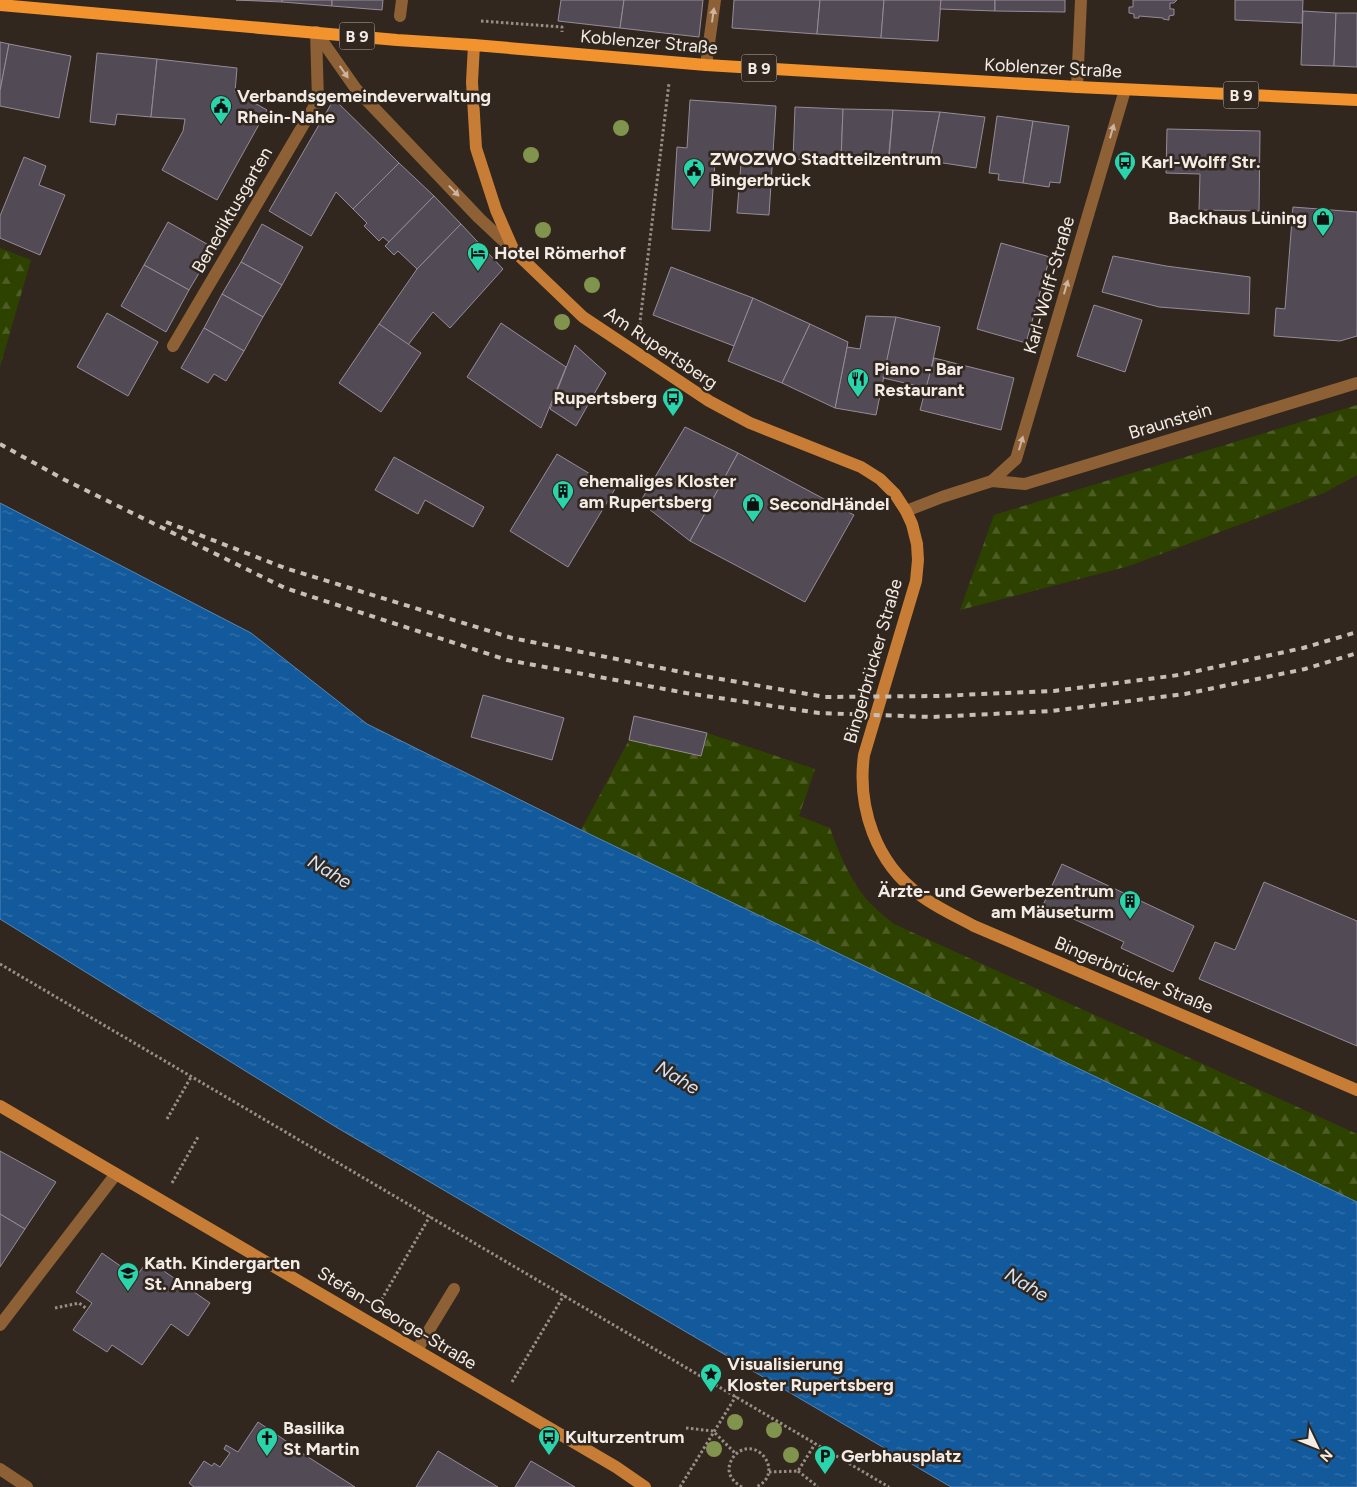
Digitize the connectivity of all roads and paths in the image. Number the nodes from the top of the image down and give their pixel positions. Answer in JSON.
{"nodes":[{"id":1,"x":402,"y":0,"type":"edge"},
{"id":2,"x":715,"y":0,"type":"edge"},
{"id":3,"x":1081,"y":0,"type":"edge"},
{"id":4,"x":0,"y":5,"type":"edge"},
{"id":5,"x":400,"y":16,"type":"dead end"},
{"id":6,"x":316,"y":32,"type":"junction"},
{"id":7,"x":474,"y":45,"type":"junction"},
{"id":8,"x":672,"y":62,"type":"junction"},
{"id":9,"x":706,"y":65,"type":"junction"},
{"id":10,"x":1077,"y":87,"type":"junction"},
{"id":11,"x":1124,"y":90,"type":"junction"},
{"id":12,"x":1357,"y":100,"type":"edge"},
{"id":13,"x":514,"y":251,"type":"junction"},
{"id":14,"x":173,"y":346,"type":"dead end"},
{"id":15,"x":636,"y":354,"type":"junction"},
{"id":16,"x":1357,"y":384,"type":"edge"},
{"id":17,"x":992,"y":481,"type":"junction"},
{"id":18,"x":906,"y":511,"type":"junction"},
{"id":19,"x":0,"y":964,"type":"edge"},
{"id":20,"x":191,"y":1076,"type":"junction"},
{"id":21,"x":1357,"y":1090,"type":"edge"},
{"id":22,"x":0,"y":1106,"type":"edge"},
{"id":23,"x":167,"y":1119,"type":"dead end"},
{"id":24,"x":198,"y":1137,"type":"dead end"},
{"id":25,"x":116,"y":1174,"type":"junction"},
{"id":26,"x":162,"y":1200,"type":"junction"},
{"id":27,"x":430,"y":1216,"type":"junction"},
{"id":28,"x":454,"y":1289,"type":"dead end"},
{"id":29,"x":564,"y":1295,"type":"junction"},
{"id":30,"x":55,"y":1308,"type":"dead end"},
{"id":31,"x":88,"y":1309,"type":"dead end"},
{"id":32,"x":368,"y":1322,"type":"junction"},
{"id":33,"x":0,"y":1324,"type":"edge"},
{"id":34,"x":417,"y":1350,"type":"junction"},
{"id":35,"x":736,"y":1396,"type":"junction"},
{"id":36,"x":501,"y":1400,"type":"junction"},
{"id":37,"x":686,"y":1428,"type":"dead end"},
{"id":38,"x":714,"y":1431,"type":"junction"},
{"id":39,"x":815,"y":1444,"type":"junction"},
{"id":40,"x":736,"y":1454,"type":"junction"},
{"id":41,"x":0,"y":1469,"type":"edge"},
{"id":42,"x":798,"y":1471,"type":"junction"},
{"id":43,"x":769,"y":1472,"type":"junction"},
{"id":44,"x":27,"y":1487,"type":"edge"},
{"id":45,"x":645,"y":1487,"type":"edge"},
{"id":46,"x":680,"y":1487,"type":"edge"},
{"id":47,"x":742,"y":1487,"type":"edge"},
{"id":48,"x":756,"y":1487,"type":"edge"},
{"id":49,"x":818,"y":1487,"type":"edge"},
{"id":50,"x":889,"y":1487,"type":"edge"}],
"edges":[{"from":1,"to":5,"type":"street"},
{"from":9,"to":2,"type":"street","one_way":true},
{"from":3,"to":10,"type":"street"},
{"from":4,"to":6,"type":"main road","name":"Koblenzer Straße","number":"B 9"},
{"from":6,"to":7,"type":"main road","name":"Koblenzer Straße","number":"B 9"},
{"from":6,"to":13,"type":"street","one_way":true},
{"from":6,"to":14,"type":"street","name":"Benediktusgarten"},
{"from":7,"to":8,"type":"main road","name":"Koblenzer Straße","number":"B 9"},
{"from":7,"to":13,"type":"main road","name":"Am Rupertsberg"},
{"from":8,"to":9,"type":"main road","name":"Koblenzer Straße","number":"B 9"},
{"from":8,"to":15,"type":"path"},
{"from":9,"to":10,"type":"main road","name":"Koblenzer Straße","number":"B 9"},
{"from":10,"to":11,"type":"main road","name":"Koblenzer Straße","number":"B 9"},
{"from":11,"to":12,"type":"main road","name":"Koblenzer Straße","number":"B 9"},
{"from":17,"to":11,"type":"street","name":"Karl-Wolff-Straße","one_way":true},
{"from":13,"to":15,"type":"main road","name":"Am Rupertsberg"},
{"from":15,"to":18,"type":"main road","name":"Am Rupertsberg"},
{"from":16,"to":17,"type":"street","name":"Braunstein"},
{"from":17,"to":18,"type":"street"},
{"from":18,"to":21,"type":"main road","name":"Bingerbrücker Straße"},
{"from":19,"to":20,"type":"path"},
{"from":20,"to":23,"type":"path"},
{"from":20,"to":27,"type":"path"},
{"from":22,"to":25,"type":"main road","name":"Stefan-George-Straße"},
{"from":24,"to":26,"type":"path"},
{"from":25,"to":26,"type":"main road","name":"Stefan-George-Straße"},
{"from":25,"to":33,"type":"street"},
{"from":26,"to":32,"type":"main road","name":"Stefan-George-Straße"},
{"from":27,"to":29,"type":"path"},
{"from":27,"to":32,"type":"path"},
{"from":28,"to":34,"type":"street"},
{"from":29,"to":35,"type":"path"},
{"from":29,"to":36,"type":"path"},
{"from":30,"to":31,"type":"path"},
{"from":32,"to":34,"type":"main road","name":"Stefan-George-Straße"},
{"from":34,"to":36,"type":"main road","name":"Stefan-George-Straße"},
{"from":35,"to":38,"type":"path"},
{"from":35,"to":39,"type":"path"},
{"from":36,"to":45,"type":"main road","name":"Stefan-George-Straße"},
{"from":37,"to":38,"type":"path"},
{"from":38,"to":40,"type":"path"},
{"from":38,"to":46,"type":"path"},
{"from":39,"to":42,"type":"path"},
{"from":39,"to":50,"type":"path"},
{"from":40,"to":43,"type":"path"},
{"from":40,"to":47,"type":"path"},
{"from":41,"to":44,"type":"street"},
{"from":42,"to":43,"type":"path"},
{"from":42,"to":49,"type":"path"},
{"from":43,"to":48,"type":"path"}]}
